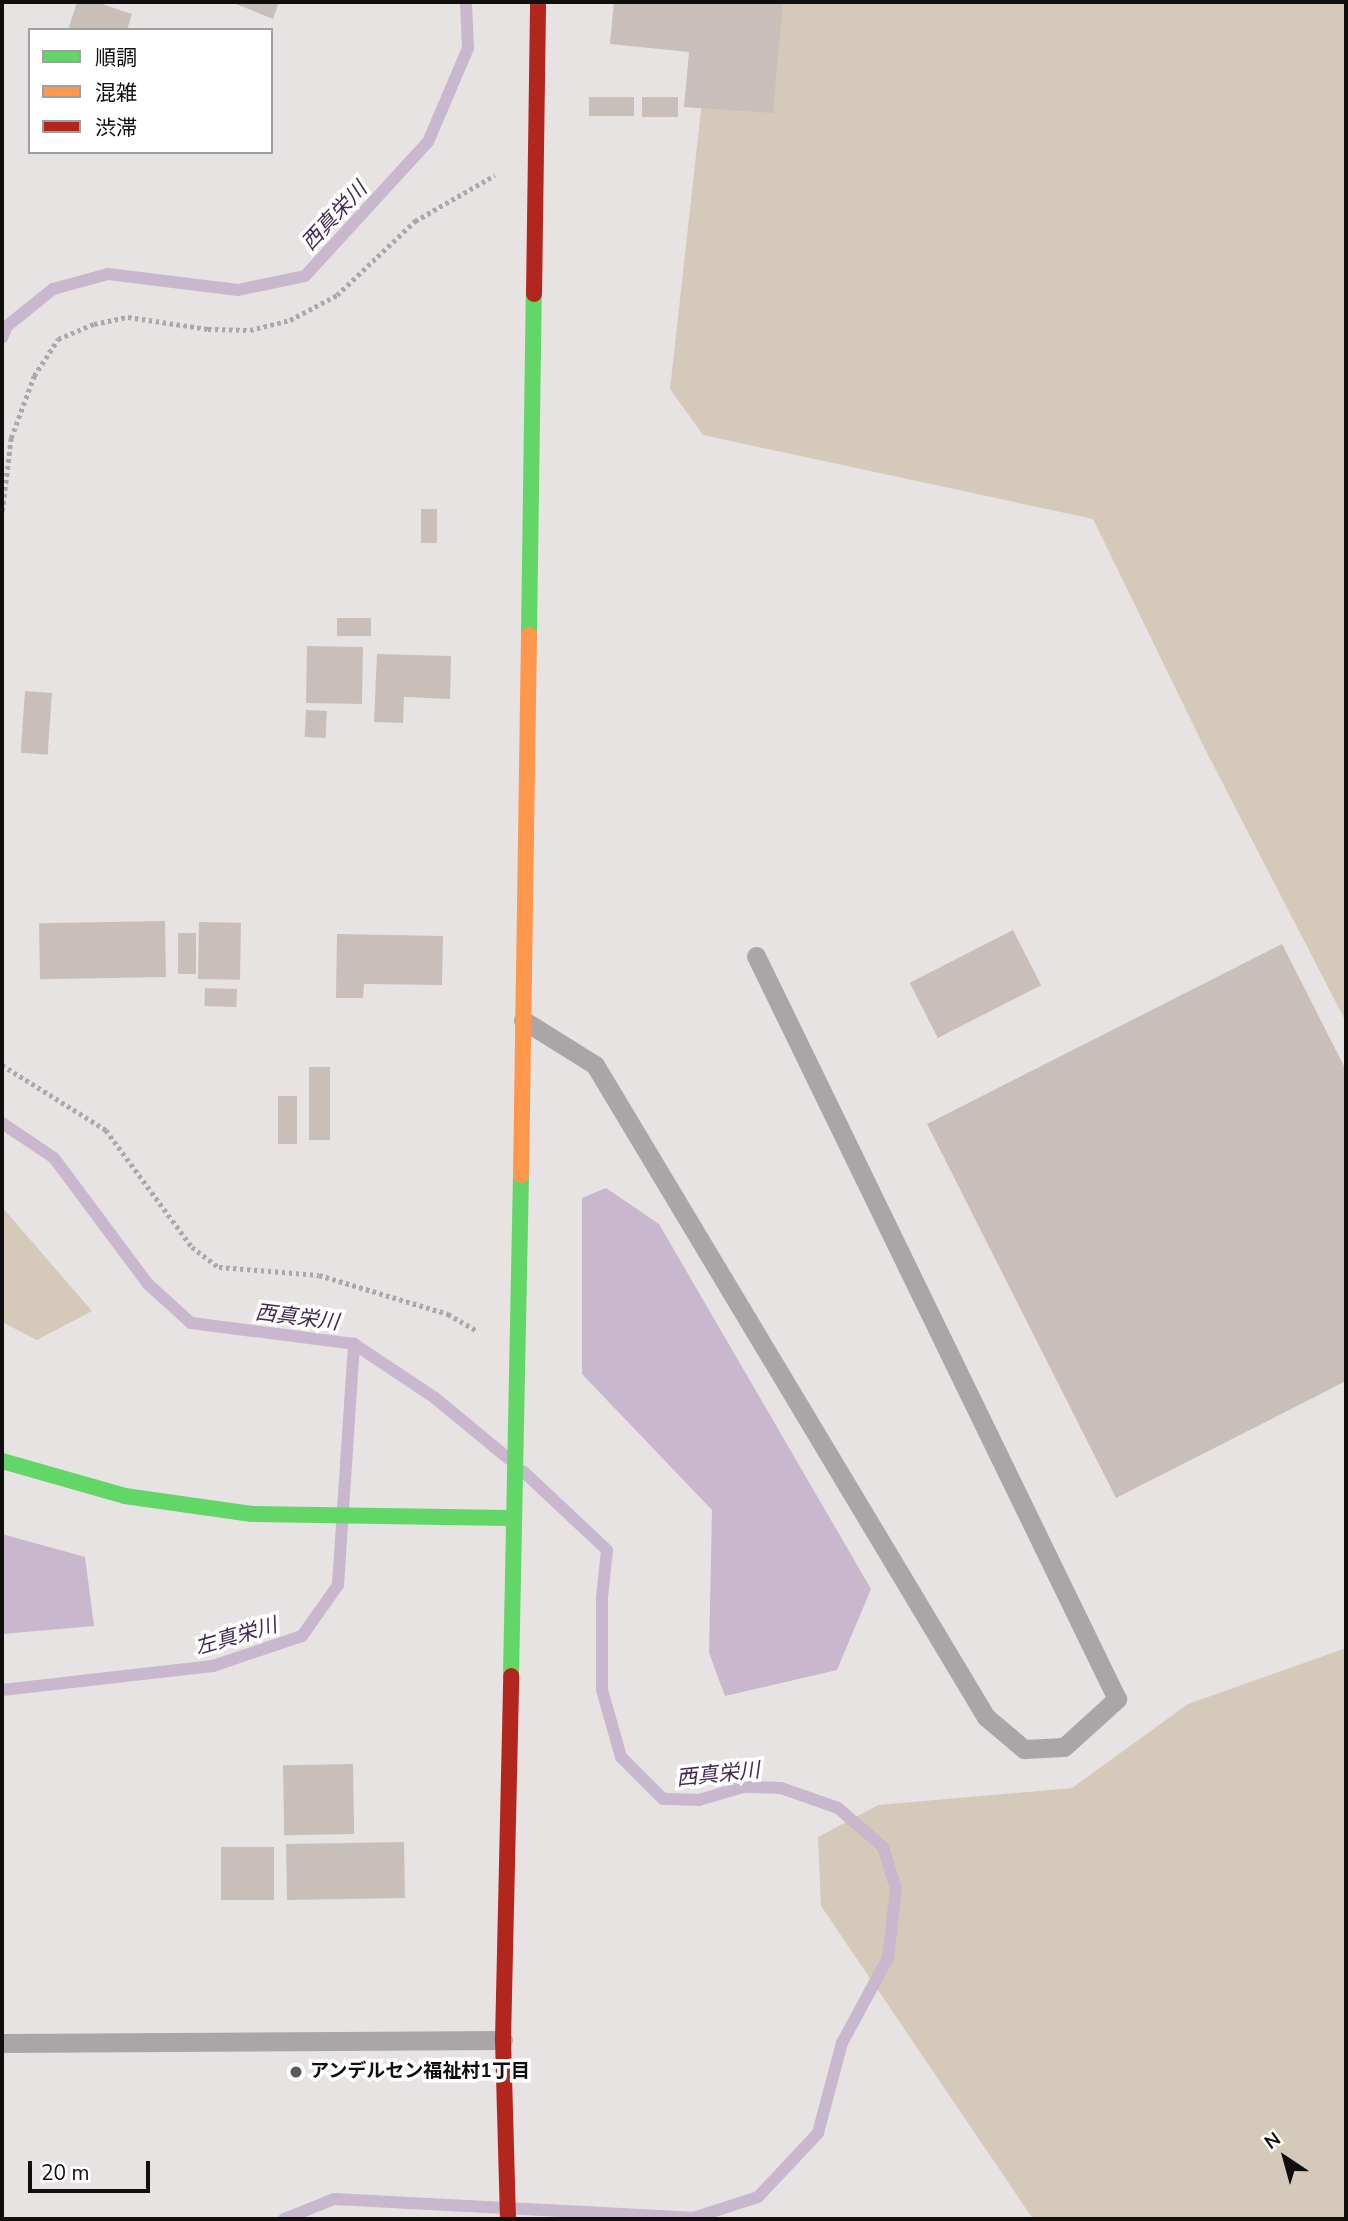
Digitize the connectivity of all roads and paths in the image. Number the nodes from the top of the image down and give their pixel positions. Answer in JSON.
{"nodes":[{"id":1,"x":538,"y":2,"type":"edge"},
{"id":2,"x":538,"y":151,"type":"junction"},
{"id":3,"x":2,"y":511,"type":"edge"},
{"id":4,"x":756,"y":956,"type":"dead end"},
{"id":5,"x":523,"y":1020,"type":"junction"},
{"id":6,"x":2,"y":1065,"type":"edge"},
{"id":7,"x":519,"y":1353,"type":"junction"},
{"id":8,"x":2,"y":1461,"type":"edge"},
{"id":9,"x":513,"y":1518,"type":"junction"},
{"id":10,"x":503,"y":2040,"type":"junction"},
{"id":11,"x":2,"y":2043,"type":"edge"},
{"id":12,"x":508,"y":2219,"type":"edge"}],
"edges":[{"from":1,"to":2,"type":"street"},
{"from":2,"to":3,"type":"path"},
{"from":2,"to":5,"type":"street"},
{"from":4,"to":5,"type":"lane"},
{"from":5,"to":7,"type":"street"},
{"from":6,"to":7,"type":"path"},
{"from":7,"to":9,"type":"street"},
{"from":8,"to":9,"type":"street"},
{"from":9,"to":10,"type":"street"},
{"from":10,"to":11,"type":"lane"},
{"from":10,"to":12,"type":"street"}]}
